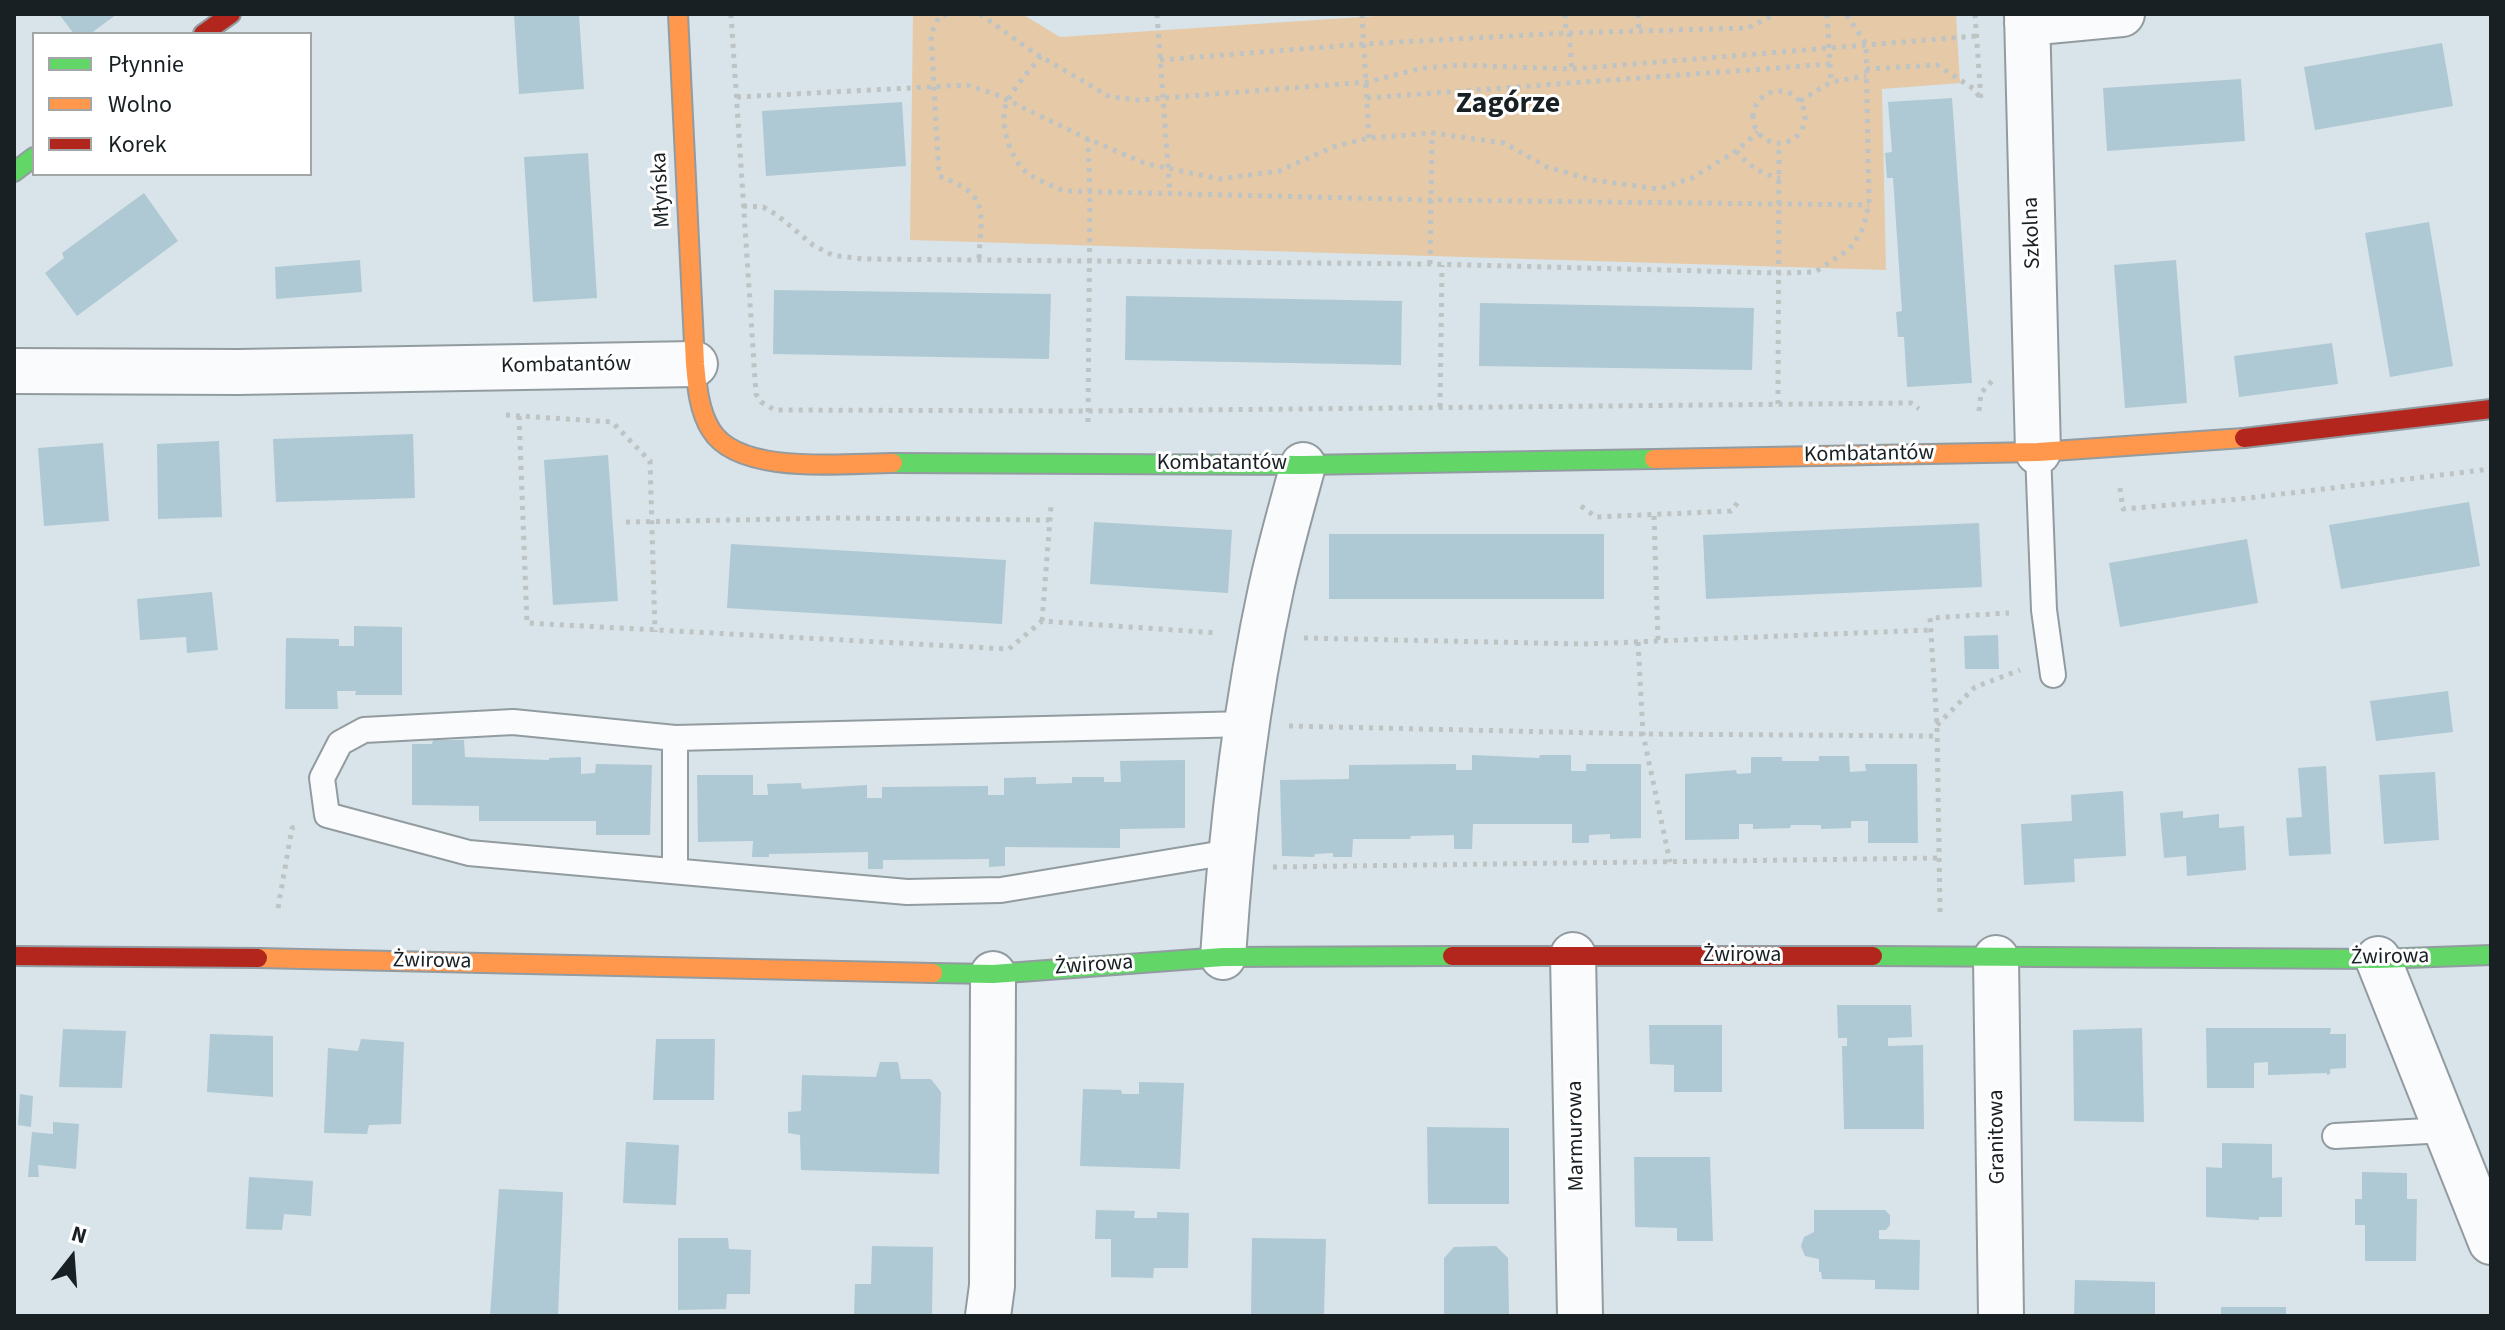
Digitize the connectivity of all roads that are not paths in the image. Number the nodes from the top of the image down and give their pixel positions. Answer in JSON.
{"nodes":[{"id":1,"x":231,"y":14,"type":"edge"},
{"id":2,"x":678,"y":14,"type":"edge"},
{"id":3,"x":2122,"y":14,"type":"edge"},
{"id":4,"x":2027,"y":18,"type":"edge"},
{"id":5,"x":206,"y":32,"type":"edge"},
{"id":6,"x":32,"y":158,"type":"edge"},
{"id":7,"x":14,"y":172,"type":"edge"},
{"id":8,"x":695,"y":364,"type":"junction"},
{"id":9,"x":14,"y":371,"type":"edge"},
{"id":10,"x":2491,"y":409,"type":"edge"},
{"id":11,"x":2038,"y":452,"type":"junction"},
{"id":12,"x":1303,"y":465,"type":"junction"},
{"id":13,"x":2051,"y":665,"type":"road end"},
{"id":14,"x":1248,"y":724,"type":"junction"},
{"id":15,"x":675,"y":738,"type":"junction"},
{"id":16,"x":1247,"y":860,"type":"junction"},
{"id":17,"x":675,"y":869,"type":"junction"},
{"id":18,"x":1573,"y":955,"type":"junction"},
{"id":19,"x":2491,"y":955,"type":"edge"},
{"id":20,"x":14,"y":956,"type":"edge"},
{"id":21,"x":1223,"y":957,"type":"junction"},
{"id":22,"x":1996,"y":958,"type":"junction"},
{"id":23,"x":2378,"y":959,"type":"junction"},
{"id":24,"x":993,"y":974,"type":"junction"},
{"id":25,"x":2446,"y":1130,"type":"junction"},
{"id":26,"x":2335,"y":1136,"type":"dead end"},
{"id":27,"x":2491,"y":1242,"type":"edge"},
{"id":28,"x":988,"y":1316,"type":"edge"},
{"id":29,"x":1580,"y":1316,"type":"edge"},
{"id":30,"x":2001,"y":1316,"type":"edge"}],
"edges":[{"from":1,"to":5,"type":"street"},
{"from":2,"to":8,"type":"street","name":"Młyńska"},
{"from":3,"to":4,"type":"street"},
{"from":4,"to":11,"type":"street","name":"Szkolna"},
{"from":6,"to":7,"type":"street"},
{"from":8,"to":9,"type":"street","name":"Kombatantów"},
{"from":8,"to":12,"type":"street","name":"Kombatantów"},
{"from":10,"to":11,"type":"street","name":"Kombatantów"},
{"from":11,"to":12,"type":"street","name":"Kombatantów"},
{"from":11,"to":13,"type":"lane"},
{"from":12,"to":14,"type":"street"},
{"from":14,"to":15,"type":"lane"},
{"from":14,"to":16,"type":"street"},
{"from":15,"to":17,"type":"lane"},
{"from":15,"to":17,"type":"lane"},
{"from":16,"to":17,"type":"lane"},
{"from":16,"to":21,"type":"street"},
{"from":18,"to":21,"type":"street","name":"Żwirowa"},
{"from":18,"to":22,"type":"street","name":"Żwirowa"},
{"from":18,"to":29,"type":"street","name":"Marmurowa"},
{"from":19,"to":23,"type":"street","name":"Żwirowa"},
{"from":20,"to":24,"type":"street","name":"Żwirowa"},
{"from":21,"to":24,"type":"street","name":"Żwirowa"},
{"from":22,"to":23,"type":"street","name":"Żwirowa"},
{"from":22,"to":30,"type":"street","name":"Granitowa"},
{"from":23,"to":25,"type":"street"},
{"from":24,"to":28,"type":"street"},
{"from":25,"to":26,"type":"lane"},
{"from":25,"to":27,"type":"street"}]}
